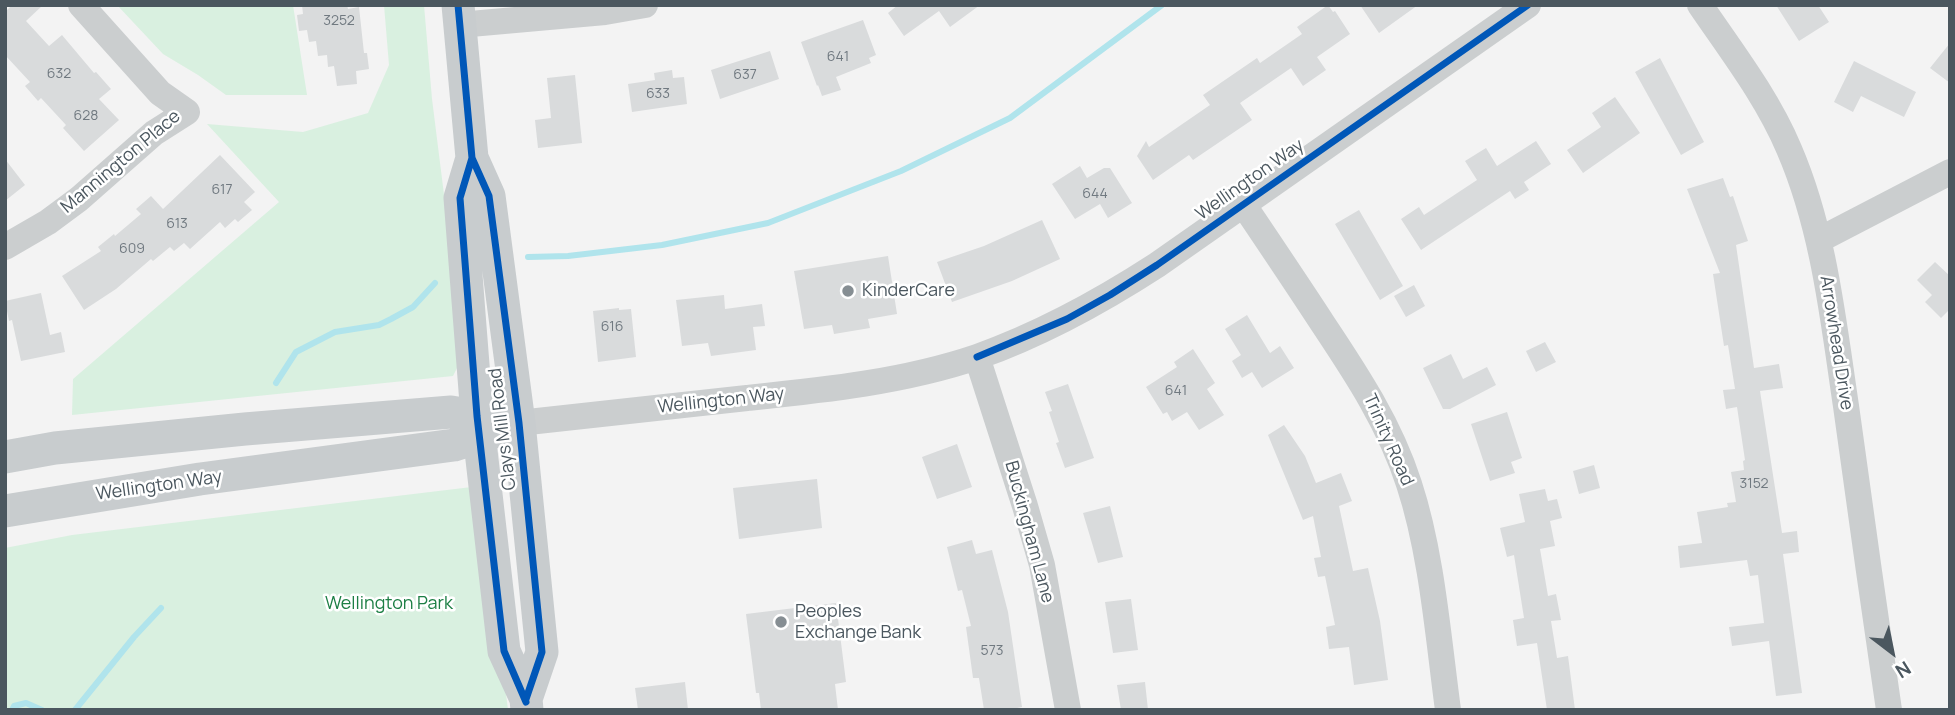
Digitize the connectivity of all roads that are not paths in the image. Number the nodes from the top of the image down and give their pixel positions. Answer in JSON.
{"nodes":[{"id":1,"x":81,"y":5,"type":"edge"},
{"id":2,"x":645,"y":5,"type":"edge"},
{"id":3,"x":1528,"y":5,"type":"edge"},
{"id":4,"x":1700,"y":5,"type":"edge"},
{"id":5,"x":459,"y":15,"type":"edge"},
{"id":6,"x":472,"y":158,"type":"junction"},
{"id":7,"x":1950,"y":172,"type":"edge"},
{"id":8,"x":1243,"y":204,"type":"junction"},
{"id":9,"x":1819,"y":240,"type":"junction"},
{"id":10,"x":5,"y":247,"type":"edge"},
{"id":11,"x":977,"y":357,"type":"junction"},
{"id":12,"x":519,"y":424,"type":"junction"},
{"id":13,"x":478,"y":427,"type":"junction"},
{"id":14,"x":5,"y":457,"type":"edge"},
{"id":15,"x":7,"y":504,"type":"edge"},
{"id":16,"x":526,"y":704,"type":"edge"},
{"id":17,"x":1068,"y":710,"type":"edge"},
{"id":18,"x":1448,"y":710,"type":"edge"},
{"id":19,"x":1889,"y":710,"type":"edge"}],
"edges":[{"from":1,"to":10,"type":"street","name":"Mannington Place"},
{"from":2,"to":5,"type":"street"},
{"from":3,"to":8,"type":"street","name":"Wellington Way"},
{"from":4,"to":9,"type":"street","name":"Arrowhead Drive"},
{"from":5,"to":6,"type":"main road","name":"Clays Mill Road"},
{"from":6,"to":12,"type":"main road","name":"Clays Mill Road"},
{"from":6,"to":13,"type":"main road","name":"Clays Mill Road"},
{"from":7,"to":9,"type":"street"},
{"from":8,"to":11,"type":"street","name":"Wellington Way"},
{"from":8,"to":18,"type":"street","name":"Trinity Road"},
{"from":9,"to":19,"type":"street","name":"Arrowhead Drive"},
{"from":11,"to":12,"type":"street","name":"Wellington Way"},
{"from":11,"to":17,"type":"street","name":"Buckingham Lane"},
{"from":12,"to":13,"type":"main road","name":"Wellington Way"},
{"from":12,"to":16,"type":"main road","name":"Clays Mill Road"},
{"from":13,"to":14,"type":"main road","name":"Wellington Way"},
{"from":13,"to":15,"type":"main road","name":"Wellington Way"},
{"from":13,"to":16,"type":"main road","name":"Clays Mill Road"}]}
